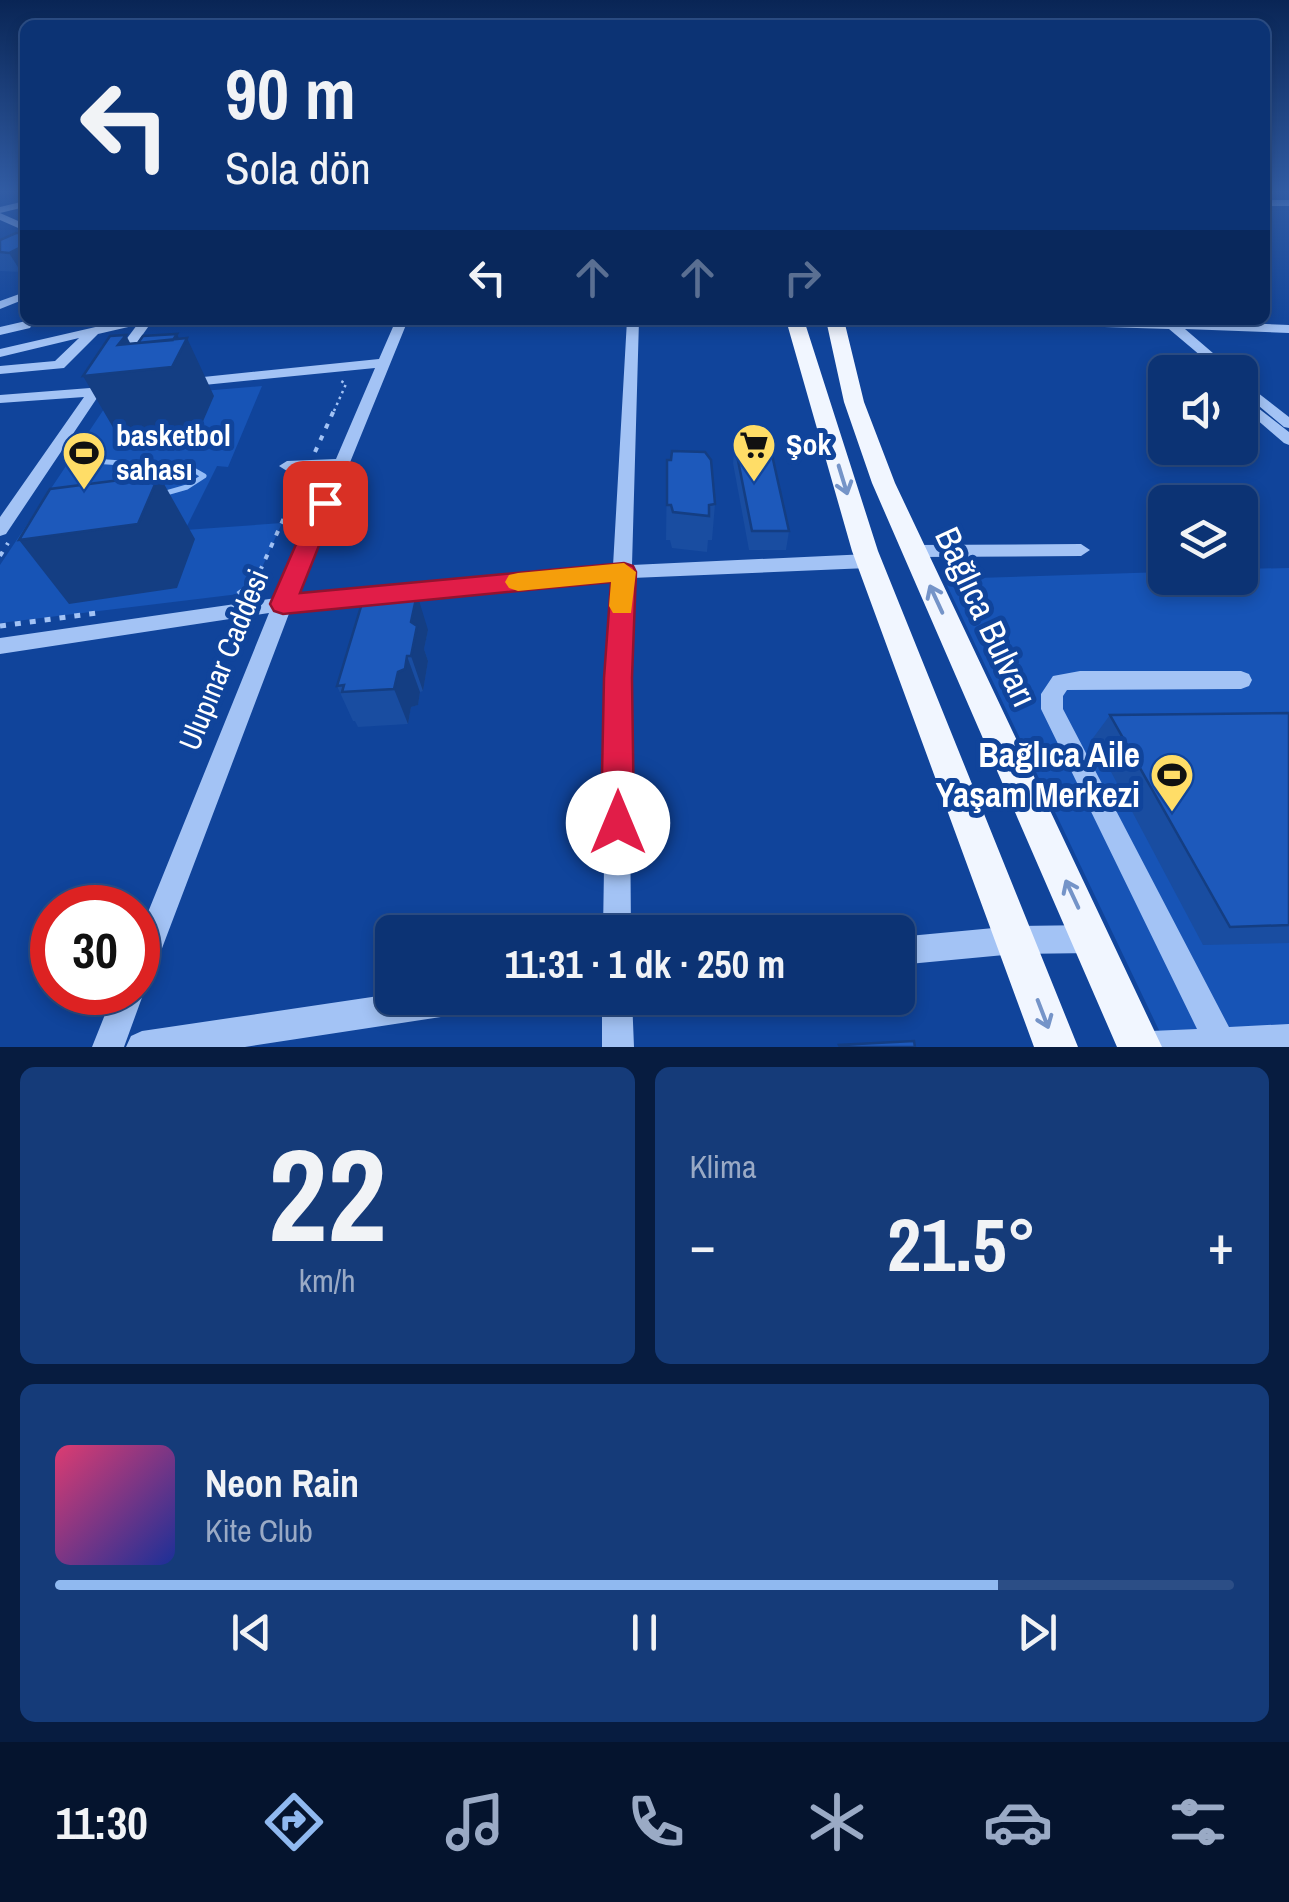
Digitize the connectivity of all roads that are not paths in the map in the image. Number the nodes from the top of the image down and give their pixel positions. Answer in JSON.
{"nodes":[{"id":1,"x":26,"y":325,"type":"dead end"},
{"id":2,"x":121,"y":325,"type":"edge"},
{"id":3,"x":141,"y":325,"type":"edge"},
{"id":4,"x":400,"y":325,"type":"edge"},
{"id":5,"x":634,"y":325,"type":"edge"},
{"id":6,"x":796,"y":325,"type":"edge"},
{"id":7,"x":833,"y":325,"type":"edge"},
{"id":8,"x":1163,"y":325,"type":"edge"},
{"id":9,"x":1164,"y":325,"type":"edge"},
{"id":10,"x":1246,"y":325,"type":"edge"},
{"id":11,"x":1289,"y":326,"type":"edge"},
{"id":12,"x":0,"y":330,"type":"edge"},
{"id":13,"x":94,"y":331,"type":"junction"},
{"id":14,"x":0,"y":352,"type":"edge"},
{"id":15,"x":1193,"y":355,"type":"edge"},
{"id":16,"x":1205,"y":355,"type":"edge"},
{"id":17,"x":382,"y":363,"type":"junction"},
{"id":18,"x":0,"y":370,"type":"edge"},
{"id":19,"x":171,"y":384,"type":"edge"},
{"id":20,"x":133,"y":388,"type":"edge"},
{"id":21,"x":94,"y":392,"type":"junction"},
{"id":22,"x":1258,"y":397,"type":"edge"},
{"id":23,"x":0,"y":399,"type":"edge"},
{"id":24,"x":1258,"y":413,"type":"edge"},
{"id":25,"x":1289,"y":424,"type":"edge"},
{"id":26,"x":1289,"y":440,"type":"edge"},
{"id":27,"x":341,"y":464,"type":"junction"},
{"id":28,"x":286,"y":466,"type":"dead end"},
{"id":29,"x":5,"y":535,"type":"edge"},
{"id":30,"x":1080,"y":550,"type":"dead end"},
{"id":31,"x":914,"y":551,"type":"junction"},
{"id":32,"x":868,"y":560,"type":"junction"},
{"id":33,"x":624,"y":572,"type":"junction"},
{"id":34,"x":283,"y":604,"type":"junction"},
{"id":35,"x":0,"y":646,"type":"edge"},
{"id":36,"x":1241,"y":680,"type":"dead end"},
{"id":37,"x":617,"y":915,"type":"edge"},
{"id":38,"x":160,"y":916,"type":"edge"},
{"id":39,"x":1016,"y":940,"type":"junction"},
{"id":40,"x":1093,"y":940,"type":"junction"},
{"id":41,"x":915,"y":949,"type":"edge"},
{"id":42,"x":375,"y":1012,"type":"edge"},
{"id":43,"x":120,"y":1015,"type":"edge"},
{"id":44,"x":617,"y":1015,"type":"edge"},
{"id":45,"x":1289,"y":1040,"type":"edge"},
{"id":46,"x":1220,"y":1043,"type":"junction"},
{"id":47,"x":108,"y":1047,"type":"edge"},
{"id":48,"x":142,"y":1047,"type":"edge"},
{"id":49,"x":618,"y":1047,"type":"edge"},
{"id":50,"x":1056,"y":1047,"type":"edge"},
{"id":51,"x":1140,"y":1047,"type":"edge"},
{"id":52,"x":1151,"y":1047,"type":"edge"}],
"edges":[{"from":1,"to":12,"type":"street"},
{"from":2,"to":13,"type":"street"},
{"from":3,"to":21,"type":"street"},
{"from":4,"to":17,"type":"street","name":"Ulupınar Caddesi"},
{"from":5,"to":33,"type":"street"},
{"from":6,"to":32,"type":"main road","one_way":true},
{"from":7,"to":31,"type":"main road","name":"Bağlıca Bulvarı"},
{"from":8,"to":15,"type":"street"},
{"from":9,"to":16,"type":"street"},
{"from":10,"to":11,"type":"street"},
{"from":13,"to":14,"type":"street"},
{"from":13,"to":18,"type":"street"},
{"from":17,"to":19,"type":"street"},
{"from":17,"to":27,"type":"street","name":"Ulupınar Caddesi"},
{"from":20,"to":21,"type":"street"},
{"from":21,"to":23,"type":"street"},
{"from":21,"to":29,"type":"street"},
{"from":22,"to":25,"type":"street"},
{"from":24,"to":26,"type":"street"},
{"from":27,"to":28,"type":"street"},
{"from":27,"to":34,"type":"street","name":"Ulupınar Caddesi"},
{"from":30,"to":31,"type":"street"},
{"from":40,"to":31,"type":"main road","name":"Bağlıca Bulvarı","one_way":true},
{"from":32,"to":33,"type":"street"},
{"from":32,"to":39,"type":"main road"},
{"from":33,"to":34,"type":"street"},
{"from":33,"to":37,"type":"street"},
{"from":34,"to":35,"type":"street"},
{"from":34,"to":38,"type":"street","name":"Ulupınar Caddesi"},
{"from":36,"to":46,"type":"street"},
{"from":39,"to":40,"type":"street"},
{"from":39,"to":41,"type":"street"},
{"from":39,"to":50,"type":"main road","one_way":true},
{"from":40,"to":51,"type":"main road","name":"Bağlıca Bulvarı"},
{"from":42,"to":48,"type":"street"},
{"from":43,"to":47,"type":"street"},
{"from":44,"to":49,"type":"street"},
{"from":45,"to":46,"type":"street"},
{"from":46,"to":52,"type":"street"}]}
